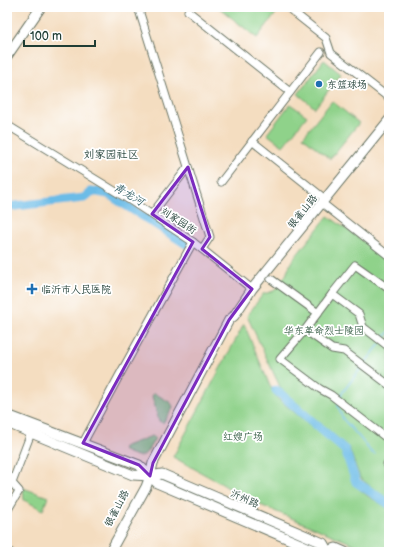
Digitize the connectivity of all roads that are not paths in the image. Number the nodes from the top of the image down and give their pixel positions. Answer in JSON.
{"nodes":[{"id":1,"x":35,"y":7,"type":"edge"},
{"id":2,"x":41,"y":7,"type":"edge"},
{"id":3,"x":138,"y":7,"type":"edge"},
{"id":4,"x":287,"y":7,"type":"edge"},
{"id":5,"x":188,"y":11,"type":"dead end"},
{"id":6,"x":7,"y":47,"type":"edge"},
{"id":7,"x":321,"y":52,"type":"dead end"},
{"id":8,"x":7,"y":56,"type":"edge"},
{"id":9,"x":290,"y":92,"type":"junction"},
{"id":10,"x":389,"y":98,"type":"edge"},
{"id":11,"x":389,"y":120,"type":"edge"},
{"id":12,"x":7,"y":125,"type":"edge"},
{"id":13,"x":252,"y":141,"type":"junction"},
{"id":14,"x":188,"y":167,"type":"junction"},
{"id":15,"x":221,"y":182,"type":"dead end"},
{"id":16,"x":324,"y":201,"type":"junction"},
{"id":17,"x":152,"y":214,"type":"junction"},
{"id":18,"x":193,"y":242,"type":"junction"},
{"id":19,"x":202,"y":249,"type":"junction"},
{"id":20,"x":389,"y":256,"type":"edge"},
{"id":21,"x":272,"y":279,"type":"dead end"},
{"id":22,"x":252,"y":289,"type":"junction"},
{"id":23,"x":389,"y":289,"type":"edge"},
{"id":24,"x":332,"y":294,"type":"junction"},
{"id":25,"x":318,"y":314,"type":"junction"},
{"id":26,"x":305,"y":330,"type":"junction"},
{"id":27,"x":384,"y":343,"type":"edge"},
{"id":28,"x":389,"y":385,"type":"edge"},
{"id":29,"x":7,"y":415,"type":"edge"},
{"id":30,"x":7,"y":423,"type":"edge"},
{"id":31,"x":31,"y":433,"type":"junction"},
{"id":32,"x":389,"y":440,"type":"edge"},
{"id":33,"x":83,"y":443,"type":"junction"},
{"id":34,"x":150,"y":476,"type":"junction"},
{"id":35,"x":7,"y":512,"type":"edge"},
{"id":36,"x":7,"y":550,"type":"edge"},
{"id":37,"x":328,"y":551,"type":"edge"},
{"id":38,"x":10,"y":552,"type":"edge"},
{"id":39,"x":104,"y":552,"type":"edge"},
{"id":40,"x":110,"y":552,"type":"edge"},
{"id":41,"x":345,"y":552,"type":"edge"}],
"edges":[{"from":1,"to":6,"type":"main road"},
{"from":2,"to":8,"type":"main road"},
{"from":3,"to":14,"type":"street"},
{"from":4,"to":10,"type":"street"},
{"from":5,"to":9,"type":"street"},
{"from":7,"to":9,"type":"street"},
{"from":9,"to":13,"type":"street"},
{"from":11,"to":16,"type":"main road","name":"银雀山路"},
{"from":12,"to":17,"type":"street","name":"刘家园街"},
{"from":13,"to":15,"type":"street"},
{"from":13,"to":16,"type":"street"},
{"from":14,"to":17,"type":"street"},
{"from":14,"to":19,"type":"street"},
{"from":16,"to":20,"type":"street"},
{"from":16,"to":22,"type":"main road","name":"银雀山路"},
{"from":17,"to":18,"type":"street","name":"刘家园街"},
{"from":18,"to":19,"type":"street","name":"刘家园街"},
{"from":18,"to":33,"type":"street"},
{"from":19,"to":22,"type":"street","name":"刘家园街"},
{"from":21,"to":25,"type":"street"},
{"from":22,"to":34,"type":"main road","name":"银雀山路"},
{"from":23,"to":24,"type":"street"},
{"from":24,"to":25,"type":"street"},
{"from":24,"to":27,"type":"street"},
{"from":25,"to":26,"type":"street"},
{"from":26,"to":28,"type":"street"},
{"from":26,"to":32,"type":"street"},
{"from":29,"to":33,"type":"main road","name":"沂州路"},
{"from":30,"to":31,"type":"main road","name":"沂州路"},
{"from":31,"to":34,"type":"main road","name":"沂州路"},
{"from":31,"to":35,"type":"street"},
{"from":33,"to":34,"type":"main road","name":"沂州路"},
{"from":34,"to":37,"type":"main road","name":"沂州路"},
{"from":34,"to":39,"type":"main road","name":"银雀山路"},
{"from":34,"to":40,"type":"main road","name":"银雀山路"},
{"from":36,"to":38,"type":"street"},
{"from":37,"to":41,"type":"main road","name":"沂州路"}]}
